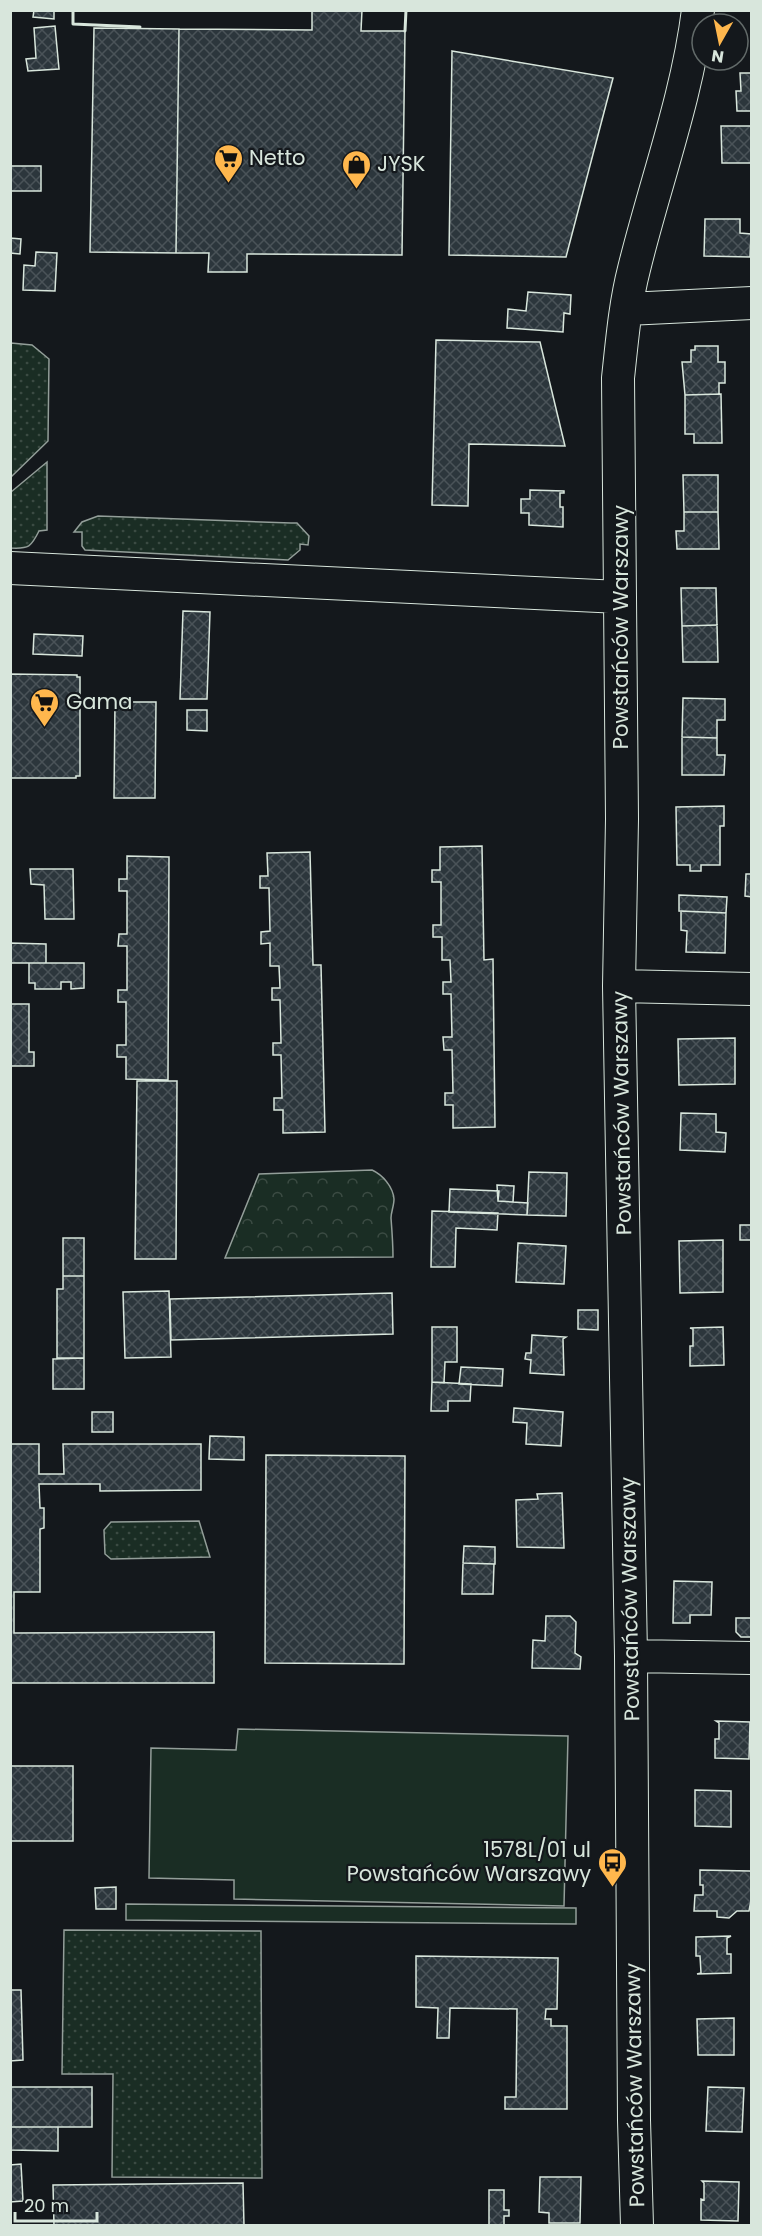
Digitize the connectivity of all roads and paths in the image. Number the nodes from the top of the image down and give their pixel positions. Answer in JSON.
{"nodes":[{"id":1,"x":698,"y":10,"type":"edge"},
{"id":2,"x":752,"y":303,"type":"edge"},
{"id":3,"x":627,"y":309,"type":"junction"},
{"id":4,"x":10,"y":568,"type":"edge"},
{"id":5,"x":620,"y":597,"type":"junction"},
{"id":6,"x":619,"y":986,"type":"junction"},
{"id":7,"x":752,"y":989,"type":"edge"},
{"id":8,"x":632,"y":1656,"type":"junction"},
{"id":9,"x":752,"y":1658,"type":"edge"},
{"id":10,"x":637,"y":2226,"type":"edge"}],
"edges":[{"from":1,"to":3,"type":"street","name":"Powstańców Warszawy"},
{"from":2,"to":3,"type":"street"},
{"from":3,"to":5,"type":"street","name":"Powstańców Warszawy"},
{"from":4,"to":5,"type":"street"},
{"from":5,"to":6,"type":"street","name":"Powstańców Warszawy"},
{"from":6,"to":7,"type":"street"},
{"from":6,"to":8,"type":"street","name":"Powstańców Warszawy"},
{"from":8,"to":9,"type":"street"},
{"from":8,"to":10,"type":"street","name":"Powstańców Warszawy"}]}
